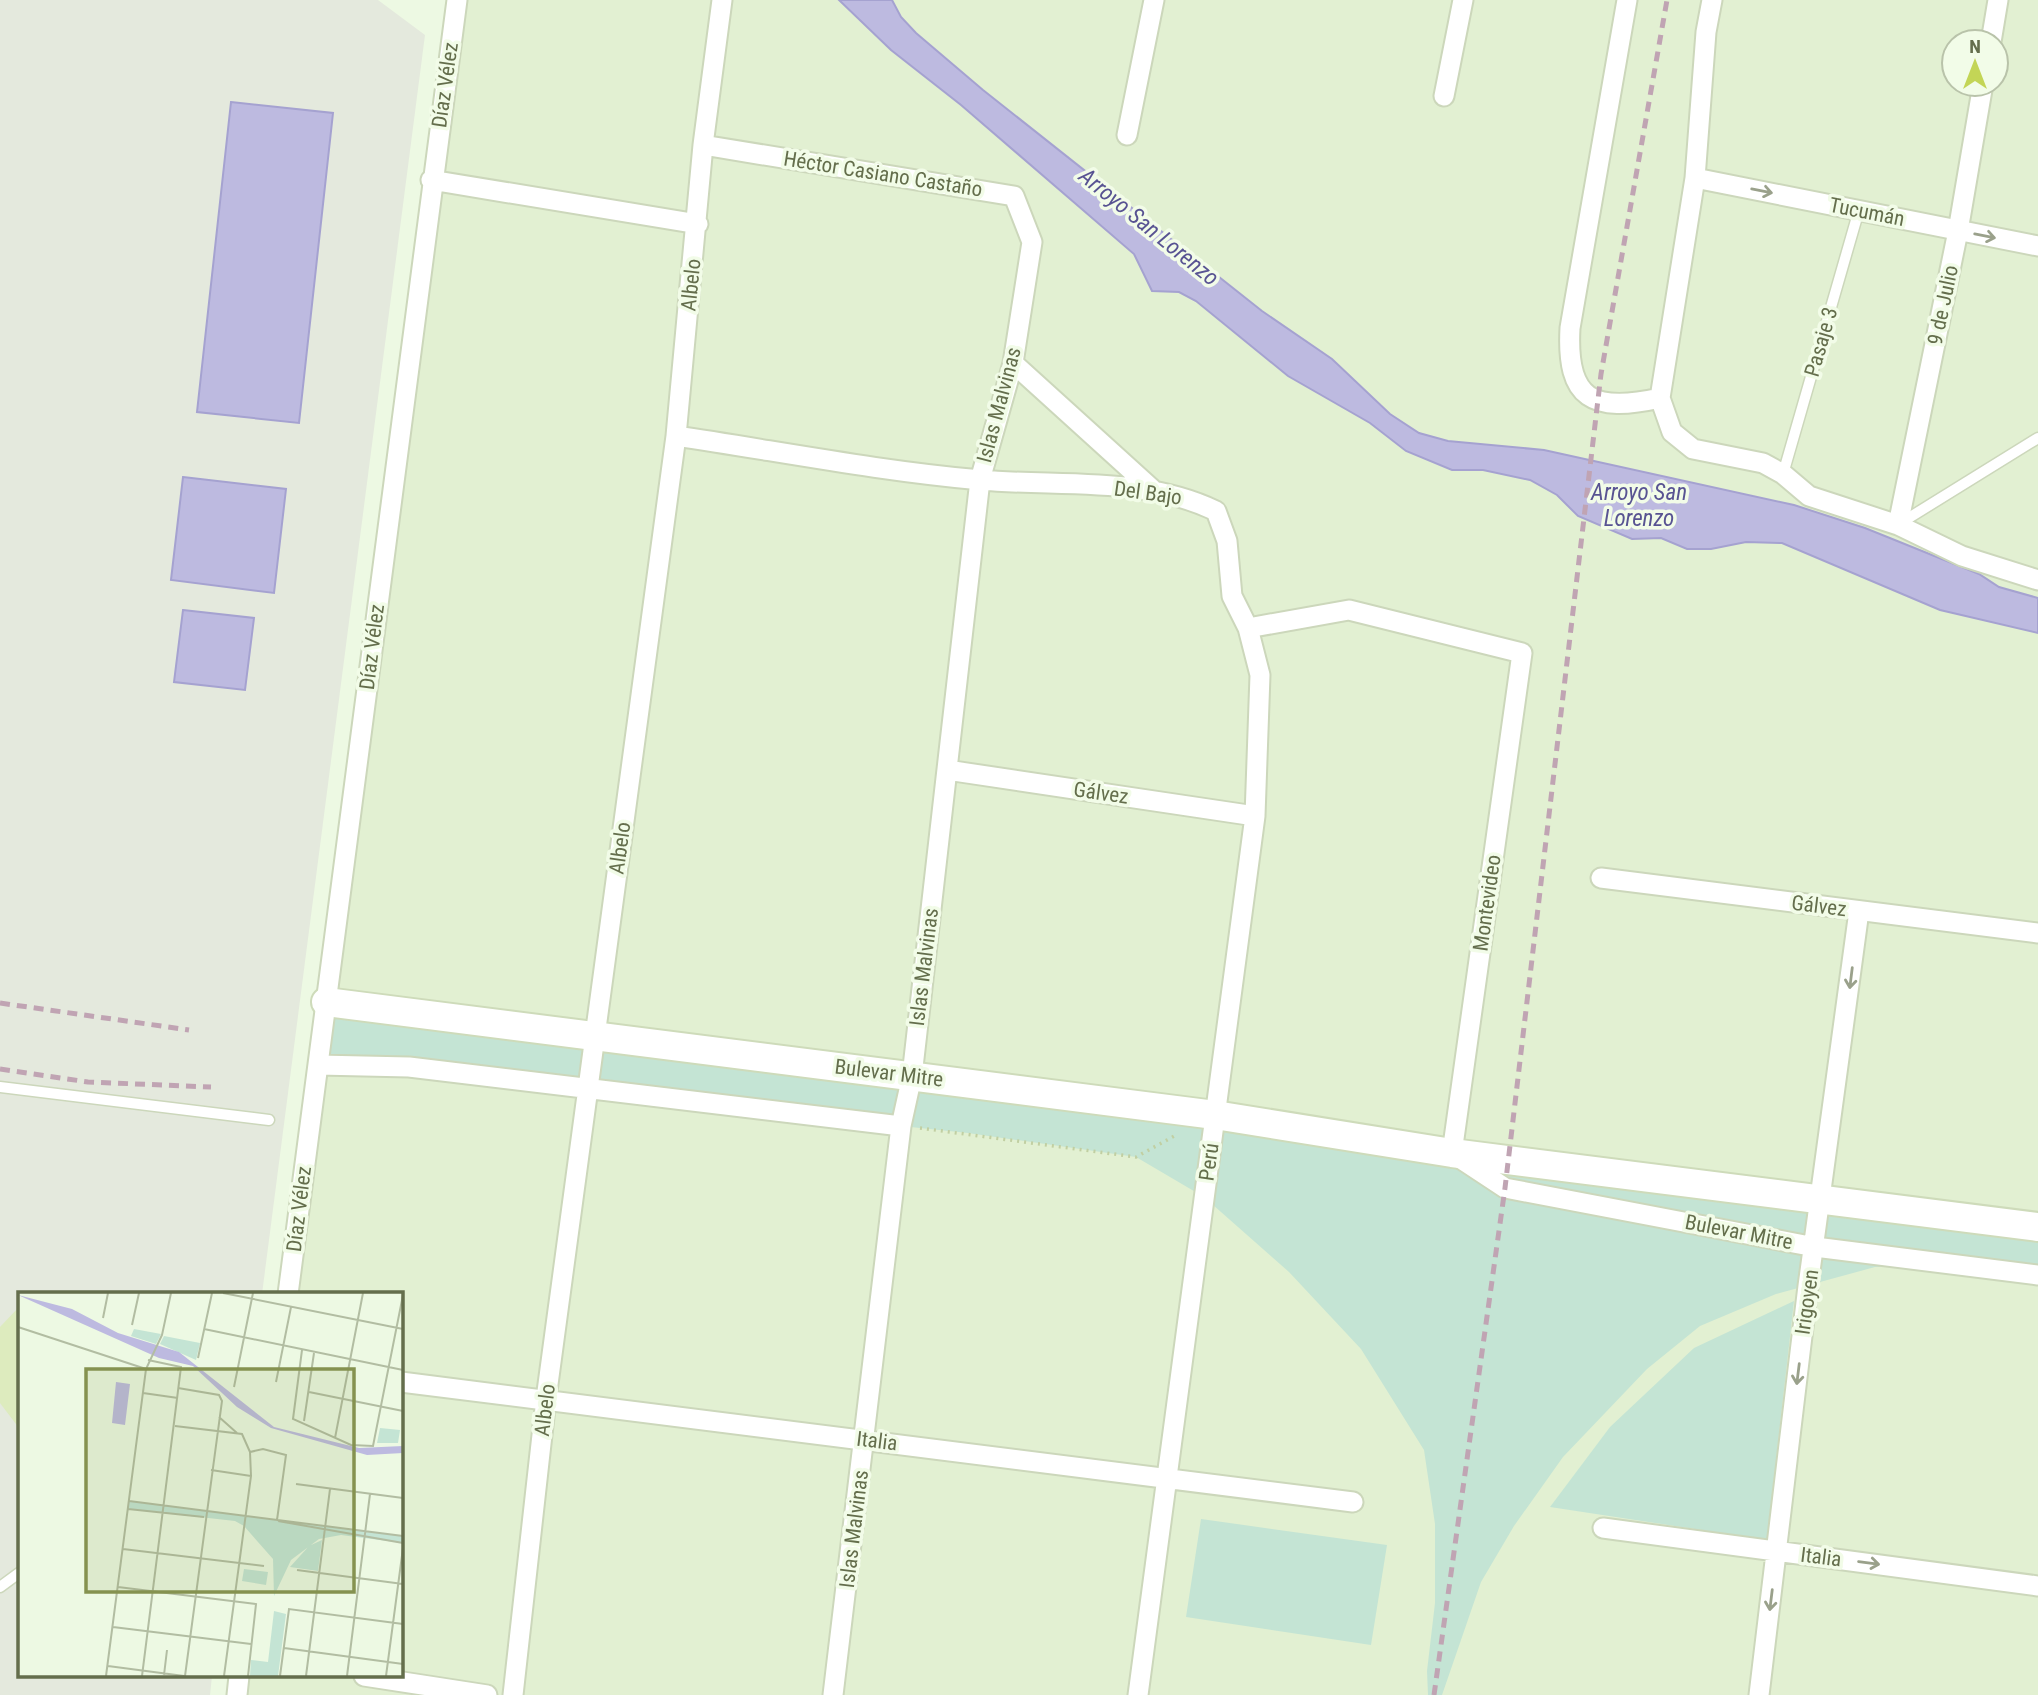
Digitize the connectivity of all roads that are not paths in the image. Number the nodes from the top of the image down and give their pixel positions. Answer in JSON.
{"nodes":[{"id":1,"x":722,"y":0,"type":"edge"},
{"id":2,"x":1154,"y":0,"type":"edge"},
{"id":3,"x":1463,"y":0,"type":"edge"},
{"id":4,"x":1628,"y":0,"type":"edge"},
{"id":5,"x":1712,"y":0,"type":"edge"},
{"id":6,"x":1998,"y":0,"type":"edge"},
{"id":7,"x":455,"y":1,"type":"edge"},
{"id":8,"x":1993,"y":28,"type":"edge"},
{"id":9,"x":1444,"y":96,"type":"dead end"},
{"id":10,"x":1981,"y":98,"type":"edge"},
{"id":11,"x":1127,"y":135,"type":"dead end"},
{"id":12,"x":703,"y":145,"type":"junction"},
{"id":13,"x":1695,"y":178,"type":"junction"},
{"id":14,"x":431,"y":180,"type":"junction"},
{"id":15,"x":1859,"y":210,"type":"junction"},
{"id":16,"x":698,"y":224,"type":"junction"},
{"id":17,"x":1958,"y":230,"type":"junction"},
{"id":18,"x":1032,"y":242,"type":"joint"},
{"id":19,"x":2038,"y":246,"type":"edge"},
{"id":20,"x":1013,"y":363,"type":"junction"},
{"id":21,"x":1660,"y":398,"type":"junction"},
{"id":22,"x":676,"y":436,"type":"junction"},
{"id":23,"x":2038,"y":438,"type":"edge"},
{"id":24,"x":1783,"y":474,"type":"junction"},
{"id":25,"x":980,"y":480,"type":"junction"},
{"id":26,"x":1152,"y":489,"type":"junction"},
{"id":27,"x":1898,"y":525,"type":"junction"},
{"id":28,"x":2038,"y":580,"type":"edge"},
{"id":29,"x":1248,"y":628,"type":"junction"},
{"id":30,"x":947,"y":770,"type":"junction"},
{"id":31,"x":1255,"y":816,"type":"junction"},
{"id":32,"x":1601,"y":878,"type":"dead end"},
{"id":33,"x":1859,"y":911,"type":"junction"},
{"id":34,"x":2038,"y":933,"type":"edge"},
{"id":35,"x":326,"y":1002,"type":"junction"},
{"id":36,"x":595,"y":1035,"type":"junction"},
{"id":37,"x":318,"y":1065,"type":"junction"},
{"id":38,"x":912,"y":1076,"type":"junction"},
{"id":39,"x":0,"y":1087,"type":"edge"},
{"id":40,"x":587,"y":1089,"type":"junction"},
{"id":41,"x":1215,"y":1115,"type":"junction"},
{"id":42,"x":269,"y":1119,"type":"dead end"},
{"id":43,"x":901,"y":1126,"type":"junction"},
{"id":44,"x":1451,"y":1153,"type":"junction"},
{"id":45,"x":1822,"y":1200,"type":"junction"},
{"id":46,"x":2038,"y":1227,"type":"edge"},
{"id":47,"x":1815,"y":1247,"type":"junction"},
{"id":48,"x":2038,"y":1275,"type":"edge"},
{"id":49,"x":288,"y":1292,"type":"edge"},
{"id":50,"x":402,"y":1382,"type":"edge"},
{"id":51,"x":546,"y":1399,"type":"junction"},
{"id":52,"x":865,"y":1440,"type":"junction"},
{"id":53,"x":1167,"y":1477,"type":"junction"},
{"id":54,"x":1353,"y":1502,"type":"dead end"},
{"id":55,"x":1603,"y":1528,"type":"dead end"},
{"id":56,"x":1777,"y":1551,"type":"junction"},
{"id":57,"x":18,"y":1574,"type":"edge"},
{"id":58,"x":2038,"y":1586,"type":"edge"},
{"id":59,"x":0,"y":1587,"type":"edge"},
{"id":60,"x":377,"y":1678,"type":"edge"},
{"id":61,"x":487,"y":1695,"type":"edge"},
{"id":62,"x":513,"y":1695,"type":"edge"},
{"id":63,"x":833,"y":1695,"type":"edge"},
{"id":64,"x":1138,"y":1695,"type":"edge"},
{"id":65,"x":1759,"y":1695,"type":"edge"}],
"edges":[{"from":1,"to":12,"type":"street","name":"Albelo"},
{"from":2,"to":11,"type":"street"},
{"from":3,"to":9,"type":"street"},
{"from":4,"to":21,"type":"street"},
{"from":5,"to":13,"type":"street"},
{"from":6,"to":8,"type":"street"},
{"from":7,"to":14,"type":"street","name":"Díaz Vélez"},
{"from":10,"to":17,"type":"street","name":"9 de Julio"},
{"from":12,"to":16,"type":"street","name":"Albelo"},
{"from":12,"to":18,"type":"street","name":"Héctor Casiano Castaño"},
{"from":13,"to":15,"type":"street","name":"Tucumán","one_way":true},
{"from":13,"to":21,"type":"street"},
{"from":14,"to":16,"type":"street"},
{"from":14,"to":35,"type":"street","name":"Díaz Vélez"},
{"from":15,"to":17,"type":"street","name":"Tucumán"},
{"from":15,"to":24,"type":"lane","name":"Pasaje 3"},
{"from":16,"to":22,"type":"street","name":"Albelo"},
{"from":17,"to":19,"type":"street","name":"Tucumán","one_way":true},
{"from":17,"to":27,"type":"street","name":"9 de Julio"},
{"from":18,"to":20,"type":"street","name":"Islas Malvinas"},
{"from":20,"to":25,"type":"street","name":"Islas Malvinas"},
{"from":20,"to":26,"type":"street"},
{"from":21,"to":24,"type":"street"},
{"from":22,"to":25,"type":"street","name":"Del Bajo"},
{"from":22,"to":36,"type":"street","name":"Albelo"},
{"from":23,"to":27,"type":"lane"},
{"from":24,"to":27,"type":"street"},
{"from":25,"to":26,"type":"street","name":"Del Bajo"},
{"from":25,"to":30,"type":"street","name":"Islas Malvinas"},
{"from":26,"to":29,"type":"street","name":"Del Bajo"},
{"from":27,"to":28,"type":"street"},
{"from":29,"to":31,"type":"street","name":"Perú"},
{"from":29,"to":44,"type":"street","name":"Montevideo"},
{"from":30,"to":31,"type":"street","name":"Gálvez"},
{"from":30,"to":38,"type":"street","name":"Islas Malvinas"},
{"from":31,"to":41,"type":"street","name":"Perú"},
{"from":32,"to":33,"type":"street","name":"Gálvez"},
{"from":33,"to":34,"type":"street","name":"Gálvez"},
{"from":33,"to":45,"type":"street","name":"Irigoyen","one_way":true},
{"from":35,"to":36,"type":"street","name":"Bulevar Mitre"},
{"from":35,"to":37,"type":"street","name":"Díaz Vélez"},
{"from":36,"to":38,"type":"street","name":"Bulevar Mitre"},
{"from":36,"to":40,"type":"street","name":"Albelo"},
{"from":37,"to":40,"type":"street"},
{"from":37,"to":49,"type":"street","name":"Díaz Vélez"},
{"from":38,"to":41,"type":"street","name":"Bulevar Mitre"},
{"from":38,"to":43,"type":"street","name":"Islas Malvinas"},
{"from":39,"to":42,"type":"lane"},
{"from":40,"to":43,"type":"street"},
{"from":40,"to":51,"type":"street","name":"Albelo"},
{"from":41,"to":44,"type":"street","name":"Bulevar Mitre"},
{"from":41,"to":53,"type":"street","name":"Perú"},
{"from":43,"to":52,"type":"street","name":"Islas Malvinas"},
{"from":44,"to":45,"type":"street","name":"Bulevar Mitre"},
{"from":44,"to":47,"type":"street","name":"Bulevar Mitre"},
{"from":45,"to":46,"type":"street","name":"Bulevar Mitre"},
{"from":45,"to":47,"type":"street","name":"Irigoyen"},
{"from":47,"to":48,"type":"street","name":"Bulevar Mitre"},
{"from":47,"to":56,"type":"street","name":"Irigoyen","one_way":true},
{"from":50,"to":51,"type":"street","name":"Italia"},
{"from":51,"to":52,"type":"street","name":"Italia"},
{"from":51,"to":62,"type":"street","name":"Albelo"},
{"from":52,"to":53,"type":"street","name":"Italia"},
{"from":52,"to":63,"type":"street","name":"Islas Malvinas"},
{"from":53,"to":54,"type":"street","name":"Italia"},
{"from":53,"to":64,"type":"street","name":"Perú"},
{"from":55,"to":56,"type":"street","name":"Italia"},
{"from":56,"to":58,"type":"street","name":"Italia","one_way":true},
{"from":56,"to":65,"type":"street","name":"Irigoyen","one_way":true},
{"from":57,"to":59,"type":"lane"},
{"from":60,"to":61,"type":"street"}]}
